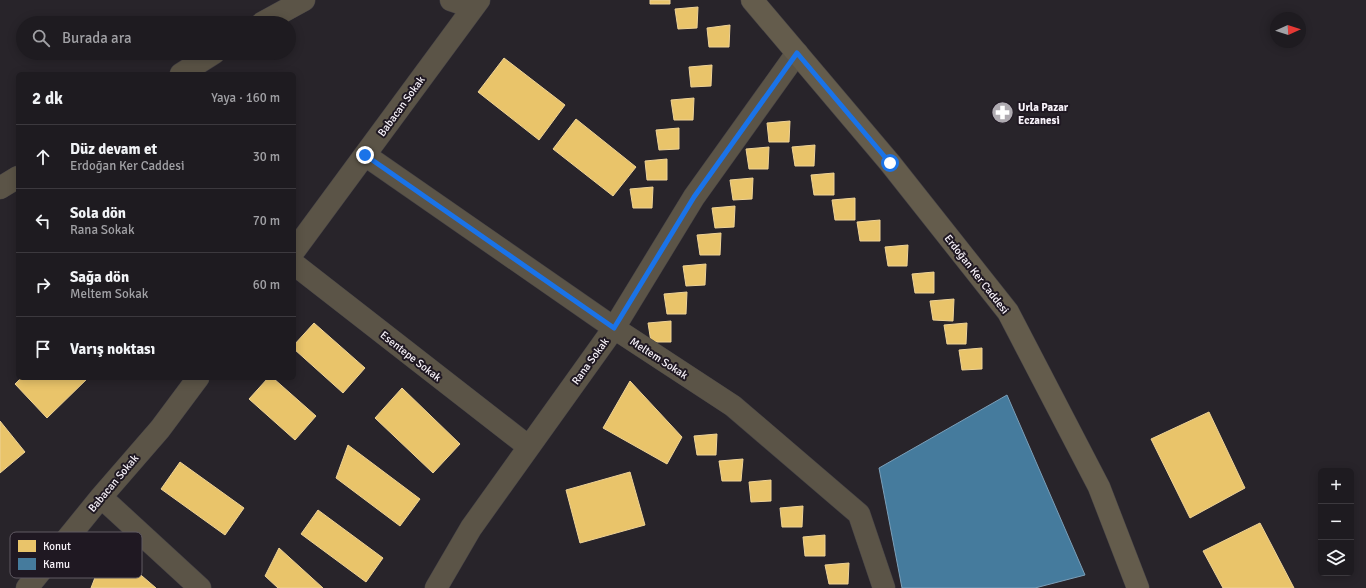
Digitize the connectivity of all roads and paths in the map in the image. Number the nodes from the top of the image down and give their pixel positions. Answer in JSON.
{"nodes":[{"id":1,"x":304,"y":0,"type":"edge"},
{"id":2,"x":451,"y":0,"type":"edge"},
{"id":3,"x":752,"y":0,"type":"edge"},
{"id":4,"x":475,"y":4,"type":"edge"},
{"id":5,"x":275,"y":16,"type":"edge"},
{"id":6,"x":797,"y":53,"type":"junction"},
{"id":7,"x":203,"y":60,"type":"edge"},
{"id":8,"x":183,"y":72,"type":"edge"},
{"id":9,"x":365,"y":155,"type":"junction"},
{"id":10,"x":16,"y":178,"type":"edge"},
{"id":11,"x":0,"y":188,"type":"edge"},
{"id":12,"x":296,"y":247,"type":"edge"},
{"id":13,"x":296,"y":266,"type":"edge"},
{"id":14,"x":614,"y":328,"type":"junction"},
{"id":15,"x":197,"y":380,"type":"edge"},
{"id":16,"x":528,"y":447,"type":"junction"},
{"id":17,"x":101,"y":497,"type":"junction"},
{"id":18,"x":73,"y":532,"type":"edge"},
{"id":19,"x":139,"y":532,"type":"edge"},
{"id":20,"x":142,"y":535,"type":"edge"},
{"id":21,"x":35,"y":578,"type":"edge"},
{"id":22,"x":27,"y":588,"type":"edge"},
{"id":23,"x":200,"y":588,"type":"edge"},
{"id":24,"x":436,"y":588,"type":"edge"},
{"id":25,"x":884,"y":588,"type":"edge"},
{"id":26,"x":1138,"y":588,"type":"edge"}],
"edges":[{"from":1,"to":5,"type":"street"},
{"from":2,"to":4,"type":"street"},
{"from":3,"to":6,"type":"main road","name":"Erdoğan Ker Caddesi"},
{"from":4,"to":9,"type":"street","name":"Babacan Sokak"},
{"from":6,"to":14,"type":"street","name":"Rana Sokak"},
{"from":6,"to":26,"type":"main road","name":"Erdoğan Ker Caddesi"},
{"from":7,"to":8,"type":"street"},
{"from":9,"to":12,"type":"street","name":"Babacan Sokak"},
{"from":9,"to":14,"type":"street","name":"Meltem Sokak"},
{"from":10,"to":11,"type":"street"},
{"from":13,"to":16,"type":"street","name":"Esentepe Sokak"},
{"from":14,"to":16,"type":"street","name":"Rana Sokak"},
{"from":14,"to":25,"type":"street","name":"Meltem Sokak"},
{"from":15,"to":17,"type":"street","name":"Babacan Sokak"},
{"from":16,"to":24,"type":"street","name":"Rana Sokak"},
{"from":17,"to":18,"type":"street","name":"Babacan Sokak"},
{"from":17,"to":19,"type":"street"},
{"from":20,"to":23,"type":"street"},
{"from":21,"to":22,"type":"street","name":"Babacan Sokak"}]}
